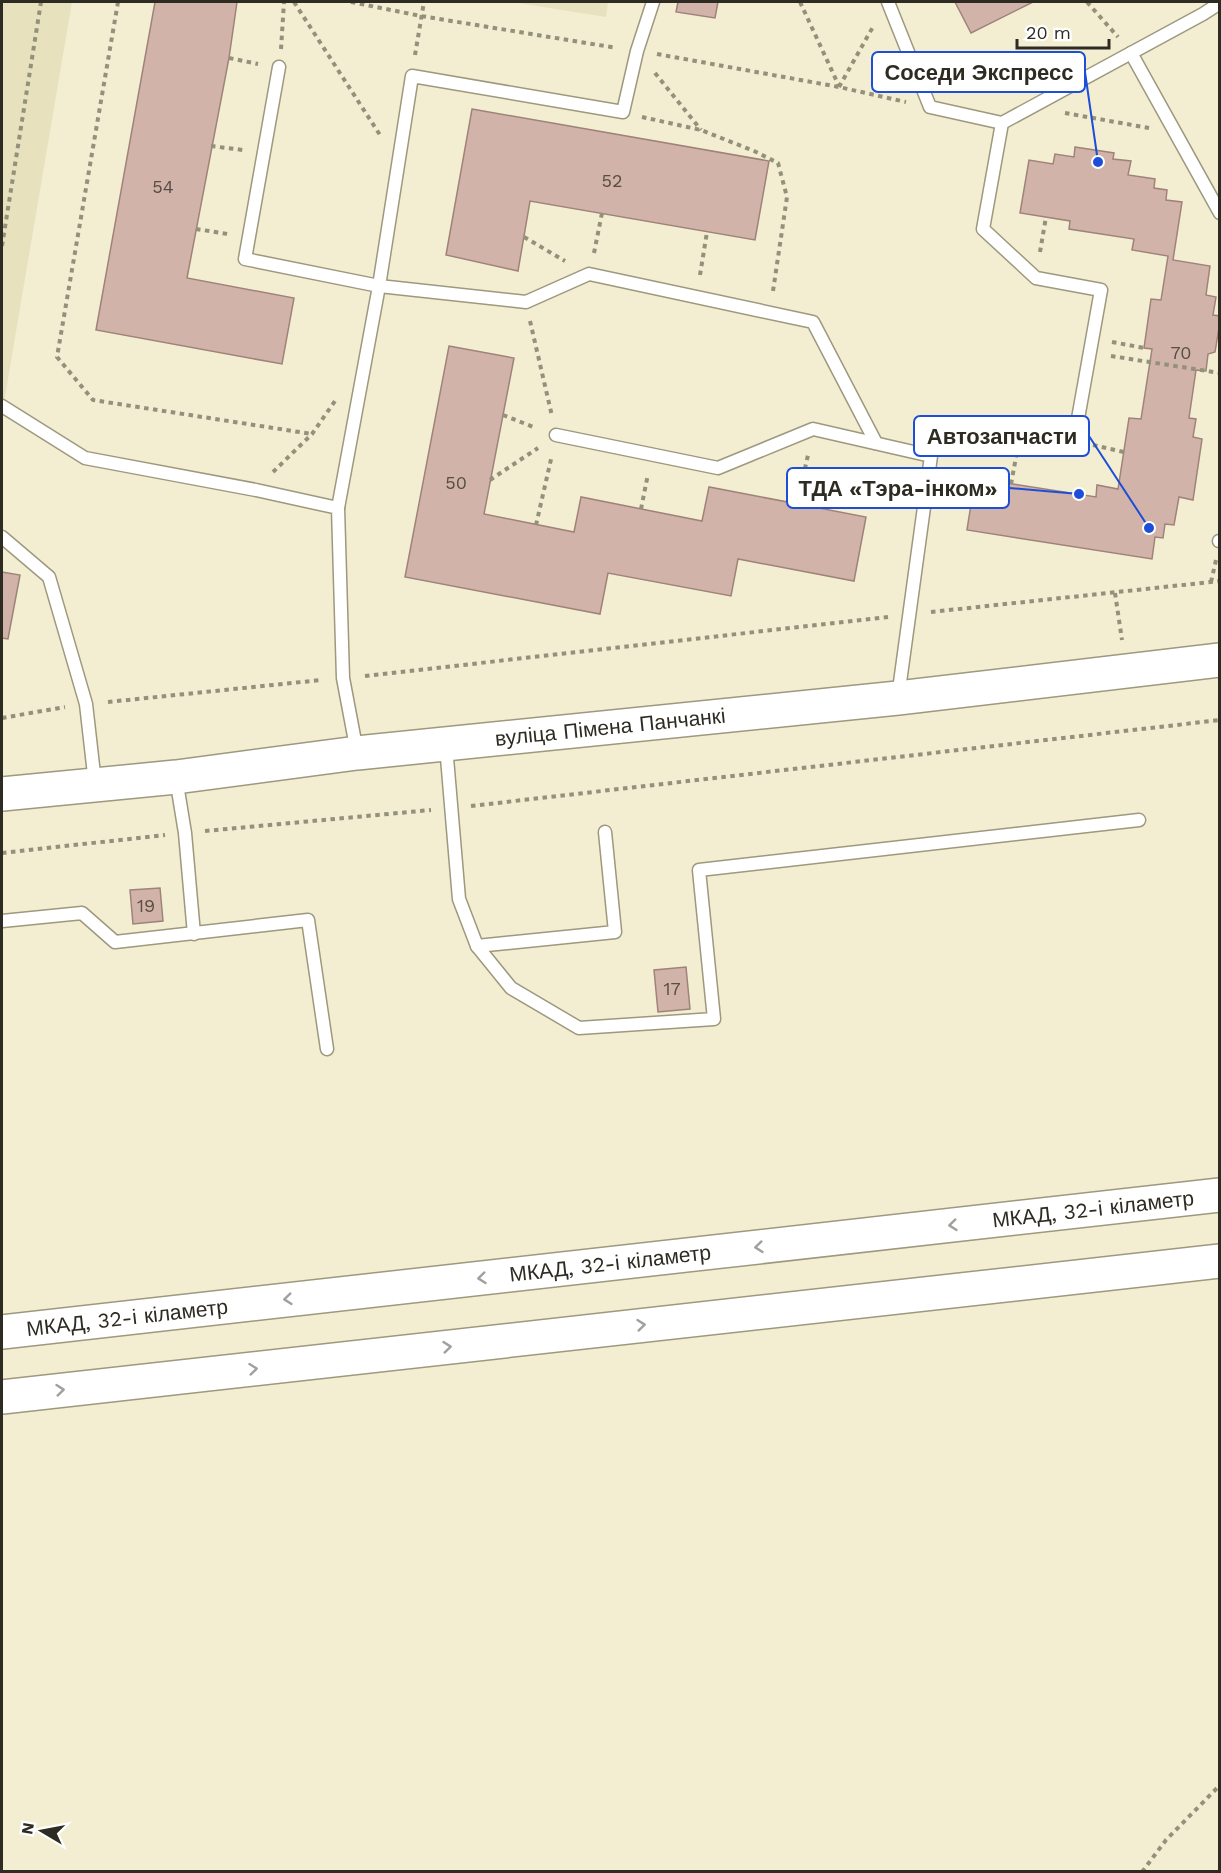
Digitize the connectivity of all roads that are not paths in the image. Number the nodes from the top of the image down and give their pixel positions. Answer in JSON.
{"nodes":[{"id":1,"x":653,"y":2,"type":"edge"},
{"id":2,"x":888,"y":2,"type":"edge"},
{"id":3,"x":1220,"y":3,"type":"edge"},
{"id":4,"x":1131,"y":53,"type":"junction"},
{"id":5,"x":279,"y":67,"type":"road end"},
{"id":6,"x":1002,"y":123,"type":"junction"},
{"id":7,"x":1220,"y":213,"type":"edge"},
{"id":8,"x":379,"y":286,"type":"junction"},
{"id":9,"x":2,"y":406,"type":"edge"},
{"id":10,"x":1020,"y":431,"type":"road end"},
{"id":11,"x":556,"y":435,"type":"road end"},
{"id":12,"x":876,"y":443,"type":"junction"},
{"id":13,"x":338,"y":508,"type":"junction"},
{"id":14,"x":2,"y":537,"type":"edge"},
{"id":15,"x":1220,"y":660,"type":"edge"},
{"id":16,"x":898,"y":698,"type":"junction"},
{"id":17,"x":446,"y":744,"type":"junction"},
{"id":18,"x":357,"y":753,"type":"junction"},
{"id":19,"x":176,"y":777,"type":"junction"},
{"id":20,"x":96,"y":785,"type":"junction"},
{"id":21,"x":2,"y":794,"type":"edge"},
{"id":22,"x":1139,"y":820,"type":"dead end"},
{"id":23,"x":605,"y":832,"type":"dead end"},
{"id":24,"x":2,"y":921,"type":"edge"},
{"id":25,"x":194,"y":934,"type":"junction"},
{"id":26,"x":477,"y":946,"type":"junction"},
{"id":27,"x":327,"y":1049,"type":"dead end"},
{"id":28,"x":1220,"y":1195,"type":"edge"},
{"id":29,"x":1220,"y":1260,"type":"edge"},
{"id":30,"x":2,"y":1332,"type":"edge"},
{"id":31,"x":2,"y":1397,"type":"edge"}],
"edges":[{"from":1,"to":8,"type":"lane"},
{"from":2,"to":6,"type":"lane"},
{"from":3,"to":4,"type":"lane"},
{"from":4,"to":6,"type":"lane"},
{"from":4,"to":7,"type":"lane"},
{"from":5,"to":8,"type":"lane"},
{"from":6,"to":10,"type":"lane"},
{"from":8,"to":12,"type":"lane"},
{"from":8,"to":13,"type":"lane"},
{"from":9,"to":13,"type":"lane"},
{"from":11,"to":12,"type":"lane"},
{"from":12,"to":16,"type":"lane"},
{"from":13,"to":18,"type":"lane"},
{"from":14,"to":20,"type":"lane"},
{"from":15,"to":16,"type":"main road","name":"вуліца Пімена Панчанкі"},
{"from":16,"to":17,"type":"main road","name":"вуліца Пімена Панчанкі"},
{"from":17,"to":18,"type":"main road","name":"вуліца Пімена Панчанкі"},
{"from":17,"to":26,"type":"lane"},
{"from":18,"to":19,"type":"main road","name":"вуліца Пімена Панчанкі"},
{"from":19,"to":20,"type":"main road","name":"вуліца Пімена Панчанкі"},
{"from":19,"to":25,"type":"lane"},
{"from":20,"to":21,"type":"main road","name":"вуліца Пімена Панчанкі"},
{"from":22,"to":26,"type":"lane"},
{"from":23,"to":26,"type":"lane"},
{"from":24,"to":25,"type":"lane"},
{"from":25,"to":27,"type":"lane"},
{"from":28,"to":30,"type":"main road","name":"МКАД, 32-і кіламетр","one_way":true},
{"from":31,"to":29,"type":"main road","one_way":true}]}
